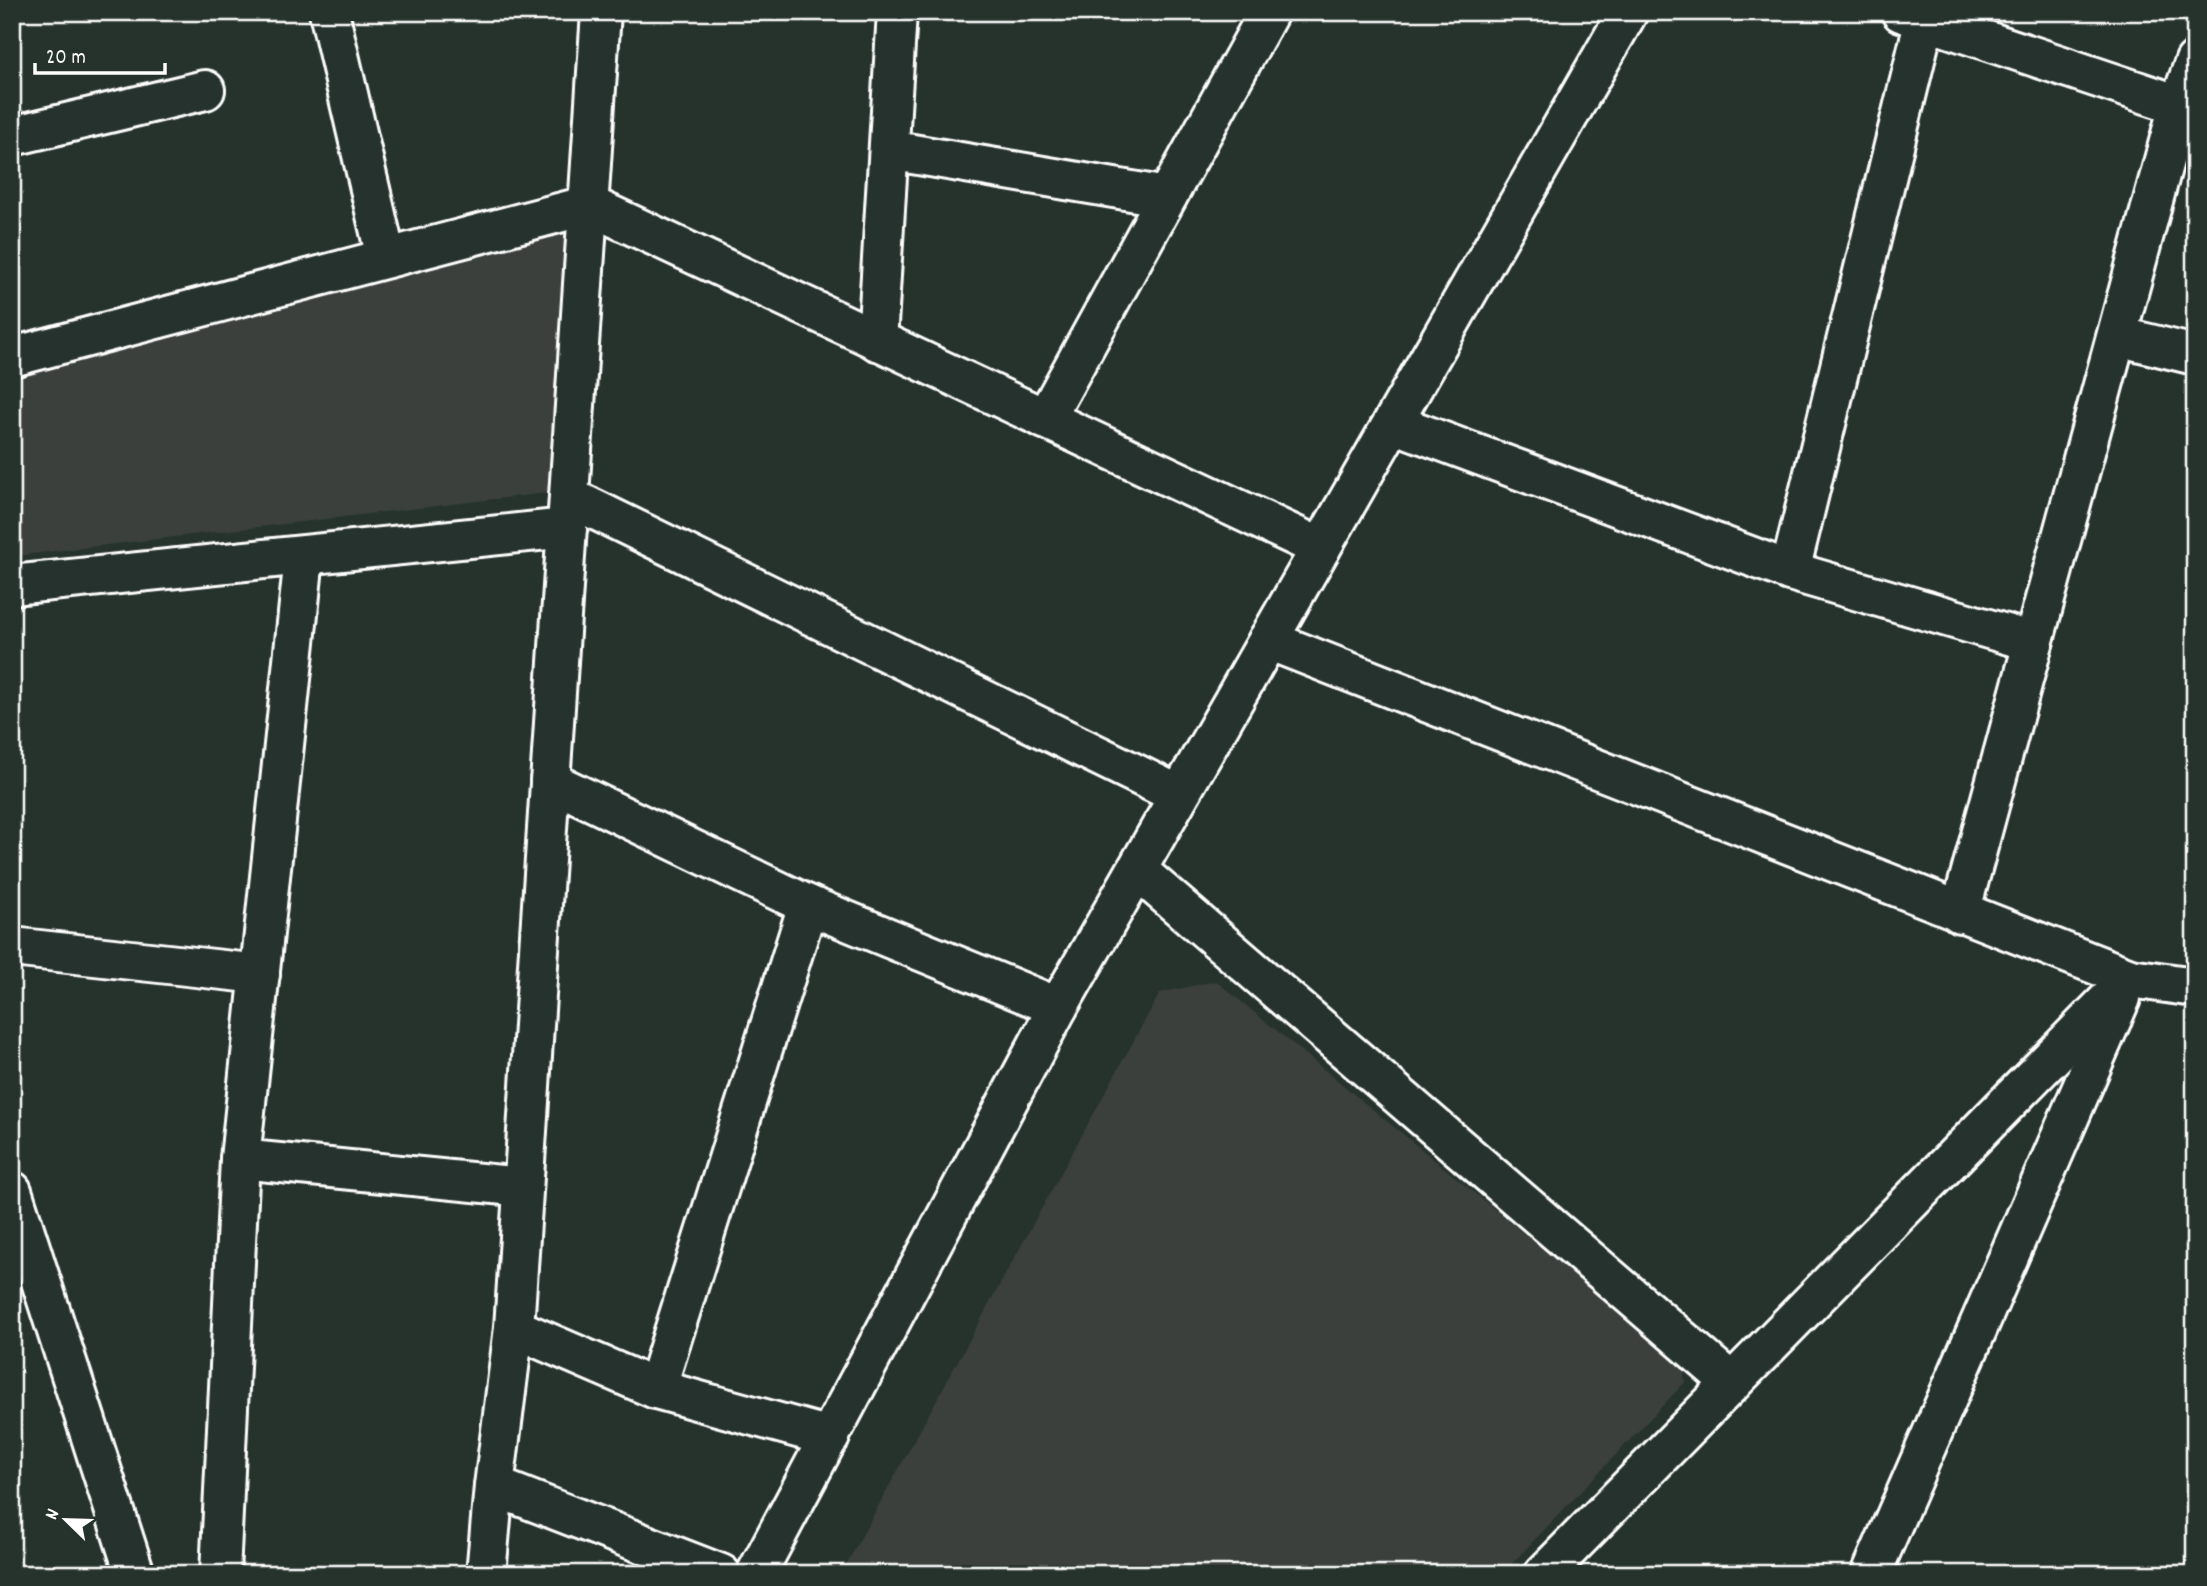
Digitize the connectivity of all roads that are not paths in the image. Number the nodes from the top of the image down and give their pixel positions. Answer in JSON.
{"nodes":[{"id":1,"x":329,"y":12,"type":"edge"},
{"id":2,"x":601,"y":12,"type":"edge"},
{"id":3,"x":897,"y":12,"type":"edge"},
{"id":4,"x":1269,"y":12,"type":"edge"},
{"id":5,"x":1628,"y":12,"type":"edge"},
{"id":6,"x":1913,"y":16,"type":"edge"},
{"id":7,"x":2195,"y":61,"type":"edge"},
{"id":8,"x":205,"y":90,"type":"dead end"},
{"id":9,"x":2179,"y":104,"type":"junction"},
{"id":10,"x":12,"y":136,"type":"edge"},
{"id":11,"x":889,"y":150,"type":"junction"},
{"id":12,"x":1167,"y":197,"type":"junction"},
{"id":13,"x":589,"y":205,"type":"junction"},
{"id":14,"x":386,"y":258,"type":"junction"},
{"id":15,"x":2117,"y":336,"type":"junction"},
{"id":16,"x":877,"y":341,"type":"junction"},
{"id":17,"x":2195,"y":355,"type":"edge"},
{"id":18,"x":12,"y":357,"type":"edge"},
{"id":19,"x":1045,"y":419,"type":"junction"},
{"id":20,"x":1393,"y":423,"type":"junction"},
{"id":21,"x":568,"y":513,"type":"junction"},
{"id":22,"x":1321,"y":548,"type":"junction"},
{"id":23,"x":304,"y":557,"type":"junction"},
{"id":24,"x":1790,"y":572,"type":"junction"},
{"id":25,"x":12,"y":585,"type":"edge"},
{"id":26,"x":1268,"y":640,"type":"junction"},
{"id":27,"x":2033,"y":642,"type":"junction"},
{"id":28,"x":550,"y":781,"type":"junction"},
{"id":29,"x":1180,"y":794,"type":"junction"},
{"id":30,"x":1137,"y":870,"type":"junction"},
{"id":31,"x":808,"y":905,"type":"junction"},
{"id":32,"x":1959,"y":913,"type":"junction"},
{"id":33,"x":12,"y":947,"type":"edge"},
{"id":34,"x":260,"y":974,"type":"junction"},
{"id":35,"x":2130,"y":978,"type":"junction"},
{"id":36,"x":2195,"y":987,"type":"edge"},
{"id":37,"x":1058,"y":1007,"type":"junction"},
{"id":38,"x":240,"y":1160,"type":"junction"},
{"id":39,"x":523,"y":1187,"type":"junction"},
{"id":40,"x":12,"y":1191,"type":"edge"},
{"id":41,"x":514,"y":1328,"type":"junction"},
{"id":42,"x":1732,"y":1383,"type":"junction"},
{"id":43,"x":656,"y":1390,"type":"junction"},
{"id":44,"x":830,"y":1437,"type":"junction"},
{"id":45,"x":494,"y":1486,"type":"junction"},
{"id":46,"x":135,"y":1574,"type":"edge"},
{"id":47,"x":220,"y":1574,"type":"edge"},
{"id":48,"x":486,"y":1574,"type":"edge"},
{"id":49,"x":721,"y":1574,"type":"edge"},
{"id":50,"x":756,"y":1574,"type":"edge"},
{"id":51,"x":1544,"y":1574,"type":"edge"},
{"id":52,"x":1871,"y":1574,"type":"edge"}],
"edges":[{"from":1,"to":14,"type":"street"},
{"from":2,"to":13,"type":"street"},
{"from":3,"to":11,"type":"street"},
{"from":4,"to":12,"type":"street"},
{"from":5,"to":20,"type":"street"},
{"from":6,"to":9,"type":"street"},
{"from":6,"to":24,"type":"street"},
{"from":7,"to":9,"type":"street"},
{"from":8,"to":10,"type":"street"},
{"from":9,"to":15,"type":"street"},
{"from":11,"to":12,"type":"street"},
{"from":11,"to":16,"type":"street"},
{"from":12,"to":19,"type":"street"},
{"from":13,"to":14,"type":"street"},
{"from":13,"to":16,"type":"street"},
{"from":13,"to":21,"type":"street"},
{"from":14,"to":18,"type":"street"},
{"from":15,"to":17,"type":"street"},
{"from":15,"to":27,"type":"street"},
{"from":16,"to":19,"type":"street"},
{"from":19,"to":22,"type":"street"},
{"from":20,"to":22,"type":"street"},
{"from":20,"to":24,"type":"street"},
{"from":21,"to":23,"type":"street"},
{"from":21,"to":28,"type":"street"},
{"from":21,"to":29,"type":"street"},
{"from":22,"to":26,"type":"street"},
{"from":23,"to":25,"type":"street"},
{"from":23,"to":34,"type":"street"},
{"from":24,"to":27,"type":"street"},
{"from":26,"to":29,"type":"street"},
{"from":26,"to":32,"type":"street"},
{"from":27,"to":32,"type":"street"},
{"from":28,"to":31,"type":"street"},
{"from":28,"to":39,"type":"street"},
{"from":29,"to":30,"type":"street"},
{"from":30,"to":37,"type":"street"},
{"from":30,"to":42,"type":"street"},
{"from":31,"to":37,"type":"street"},
{"from":31,"to":43,"type":"street"},
{"from":32,"to":35,"type":"street"},
{"from":33,"to":34,"type":"street"},
{"from":34,"to":38,"type":"street"},
{"from":35,"to":36,"type":"street"},
{"from":35,"to":42,"type":"street"},
{"from":35,"to":52,"type":"street"},
{"from":37,"to":44,"type":"street"},
{"from":38,"to":39,"type":"street"},
{"from":38,"to":47,"type":"street"},
{"from":39,"to":41,"type":"street"},
{"from":40,"to":46,"type":"street"},
{"from":41,"to":43,"type":"street"},
{"from":41,"to":45,"type":"street"},
{"from":42,"to":51,"type":"street"},
{"from":43,"to":44,"type":"street"},
{"from":44,"to":50,"type":"street"},
{"from":45,"to":48,"type":"street"},
{"from":45,"to":49,"type":"street"}]}
